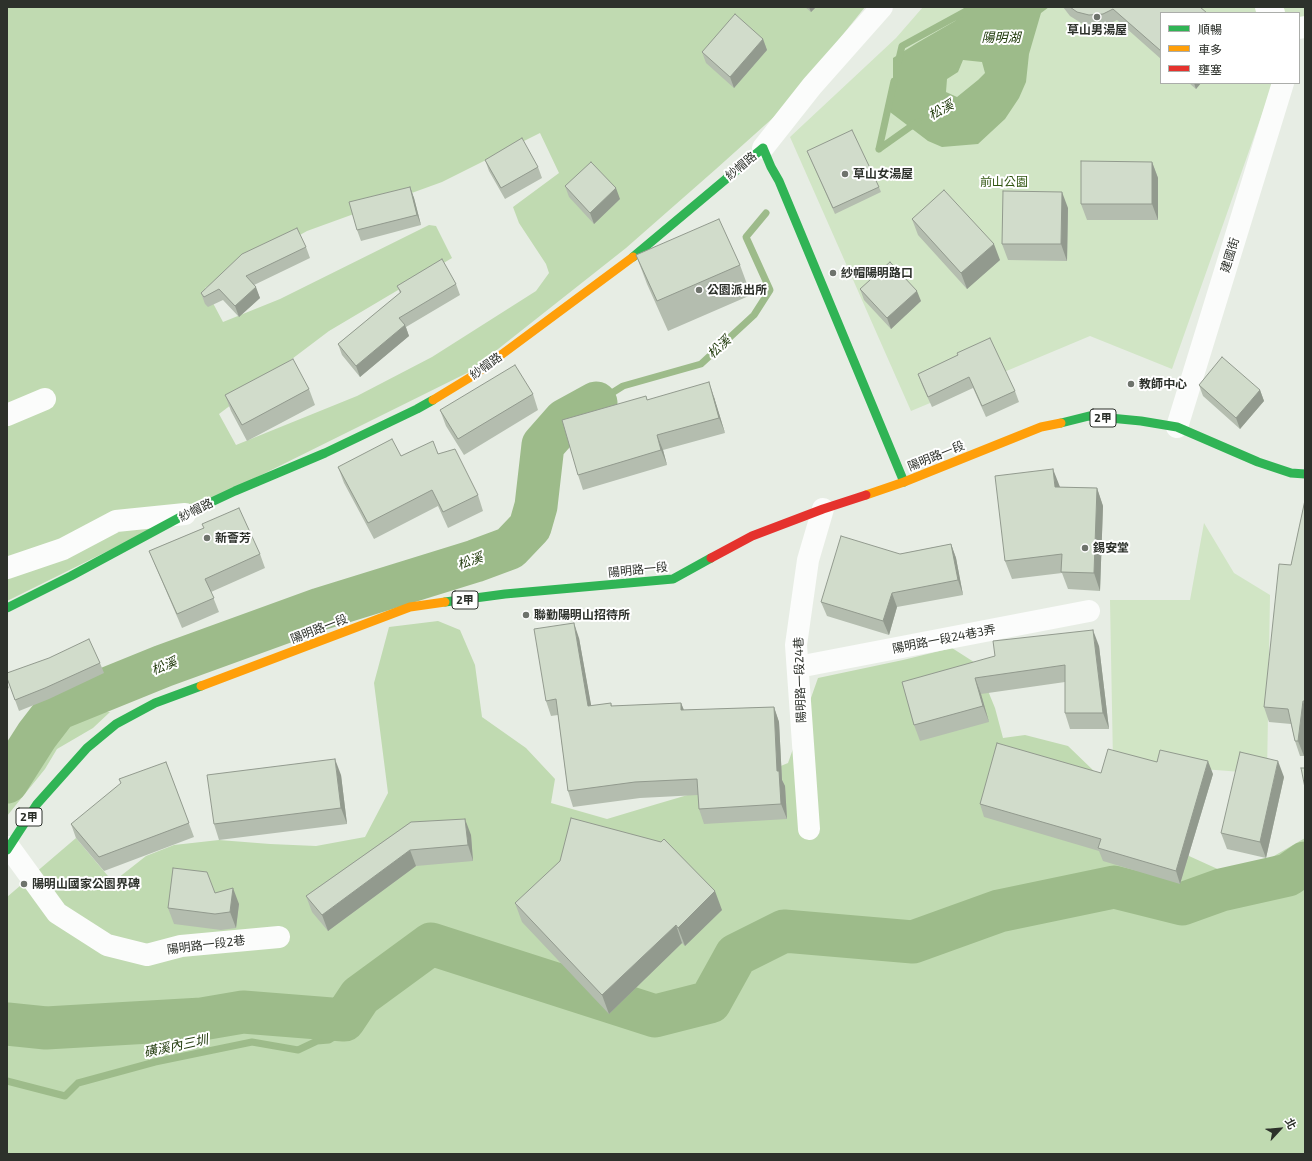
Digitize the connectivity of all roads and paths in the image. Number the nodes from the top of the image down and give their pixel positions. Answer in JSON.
{"nodes":[{"id":1,"x":882,"y":7,"type":"edge"},
{"id":2,"x":1283,"y":84,"type":"edge"},
{"id":3,"x":763,"y":148,"type":"junction"},
{"id":4,"x":45,"y":399,"type":"dead end"},
{"id":5,"x":7,"y":415,"type":"edge"},
{"id":6,"x":1177,"y":427,"type":"junction"},
{"id":7,"x":1305,"y":474,"type":"edge"},
{"id":8,"x":904,"y":482,"type":"junction"},
{"id":9,"x":823,"y":509,"type":"junction"},
{"id":10,"x":186,"y":514,"type":"junction"},
{"id":11,"x":7,"y":568,"type":"edge"},
{"id":12,"x":7,"y":608,"type":"edge"},
{"id":13,"x":1089,"y":611,"type":"dead end"},
{"id":14,"x":798,"y":667,"type":"junction"},
{"id":15,"x":808,"y":829,"type":"dead end"},
{"id":16,"x":8,"y":849,"type":"edge"},
{"id":17,"x":279,"y":937,"type":"dead end"}],
"edges":[{"from":1,"to":3,"type":"street","name":"紗帽路"},
{"from":2,"to":6,"type":"street","name":"建國街"},
{"from":3,"to":8,"type":"main road"},
{"from":3,"to":10,"type":"main road","name":"紗帽路"},
{"from":4,"to":5,"type":"street"},
{"from":6,"to":7,"type":"main road","name":"陽明路一段","number":"2甲"},
{"from":6,"to":8,"type":"main road","name":"陽明路一段","number":"2甲"},
{"from":8,"to":9,"type":"main road","name":"陽明路一段","number":"2甲"},
{"from":9,"to":14,"type":"street","name":"陽明路一段24巷"},
{"from":9,"to":16,"type":"main road","name":"陽明路一段","number":"2甲"},
{"from":10,"to":11,"type":"street"},
{"from":10,"to":12,"type":"main road","name":"紗帽路"},
{"from":13,"to":14,"type":"street","name":"陽明路一段24巷3弄"},
{"from":14,"to":15,"type":"street","name":"陽明路一段24巷"},
{"from":16,"to":17,"type":"street","name":"陽明路一段2巷"}]}
